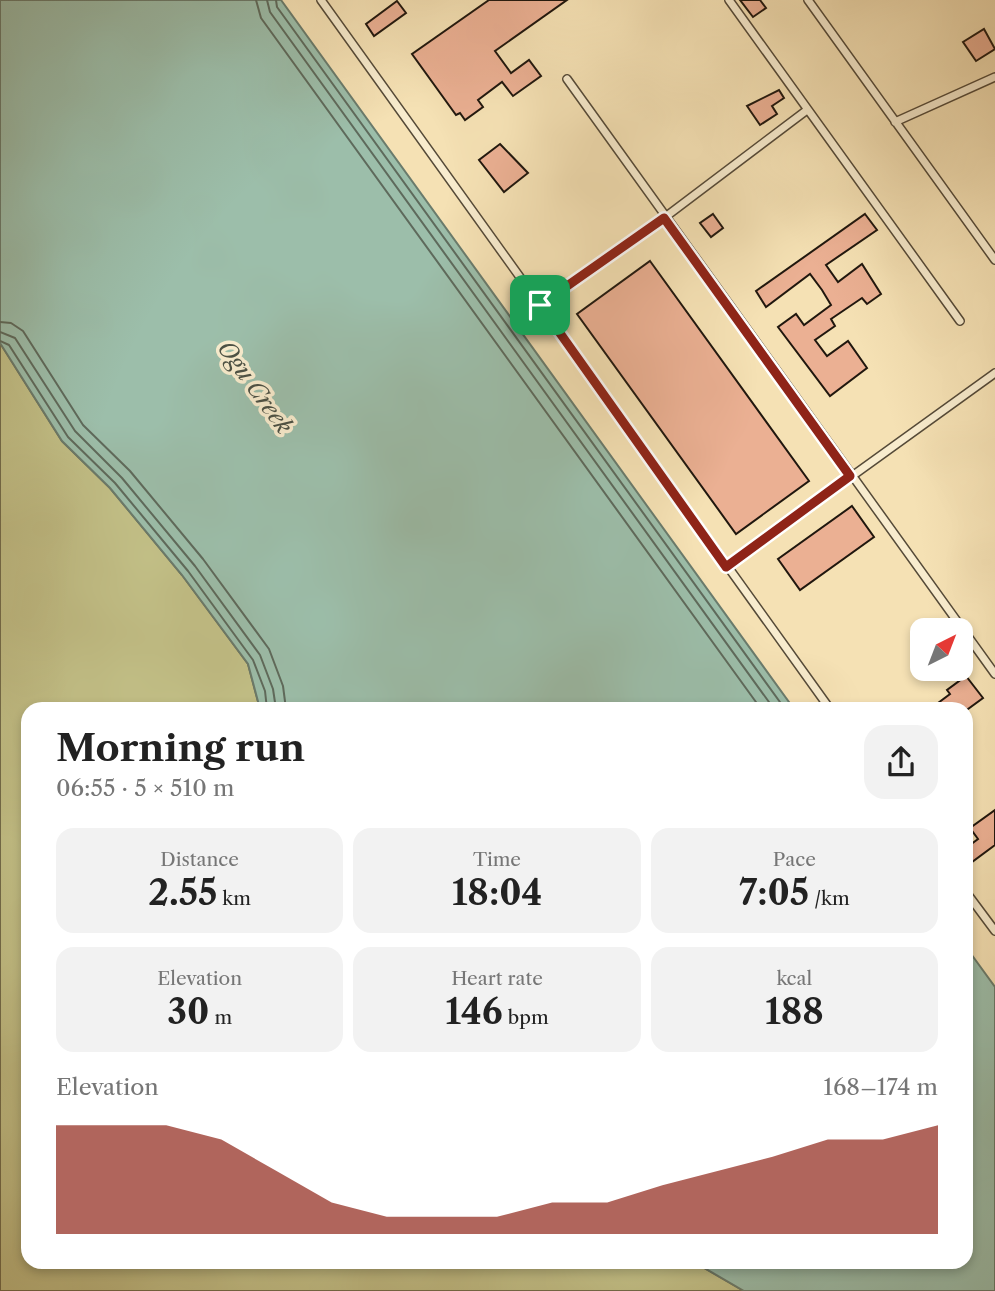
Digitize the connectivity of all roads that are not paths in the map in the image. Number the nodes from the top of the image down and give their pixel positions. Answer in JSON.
{"nodes":[{"id":1,"x":321,"y":0,"type":"edge"},
{"id":2,"x":729,"y":0,"type":"edge"},
{"id":3,"x":808,"y":0,"type":"edge"},
{"id":4,"x":995,"y":77,"type":"edge"},
{"id":5,"x":567,"y":79,"type":"dead end"},
{"id":6,"x":807,"y":110,"type":"junction"},
{"id":7,"x":895,"y":122,"type":"junction"},
{"id":8,"x":664,"y":218,"type":"junction"},
{"id":9,"x":995,"y":260,"type":"edge"},
{"id":10,"x":540,"y":305,"type":"junction"},
{"id":11,"x":960,"y":321,"type":"dead end"},
{"id":12,"x":995,"y":373,"type":"edge"},
{"id":13,"x":850,"y":476,"type":"junction"},
{"id":14,"x":726,"y":567,"type":"junction"},
{"id":15,"x":995,"y":674,"type":"edge"},
{"id":16,"x":825,"y":702,"type":"edge"},
{"id":17,"x":973,"y":901,"type":"edge"},
{"id":18,"x":995,"y":931,"type":"edge"}],
"edges":[{"from":1,"to":10,"type":"lane"},
{"from":2,"to":6,"type":"lane"},
{"from":3,"to":7,"type":"lane"},
{"from":4,"to":7,"type":"lane"},
{"from":5,"to":8,"type":"lane"},
{"from":6,"to":8,"type":"lane"},
{"from":6,"to":11,"type":"lane"},
{"from":7,"to":9,"type":"lane"},
{"from":8,"to":10,"type":"lane"},
{"from":8,"to":13,"type":"lane"},
{"from":10,"to":14,"type":"lane"},
{"from":12,"to":13,"type":"lane"},
{"from":13,"to":14,"type":"lane"},
{"from":13,"to":15,"type":"lane"},
{"from":14,"to":16,"type":"lane"},
{"from":17,"to":18,"type":"lane"}]}
